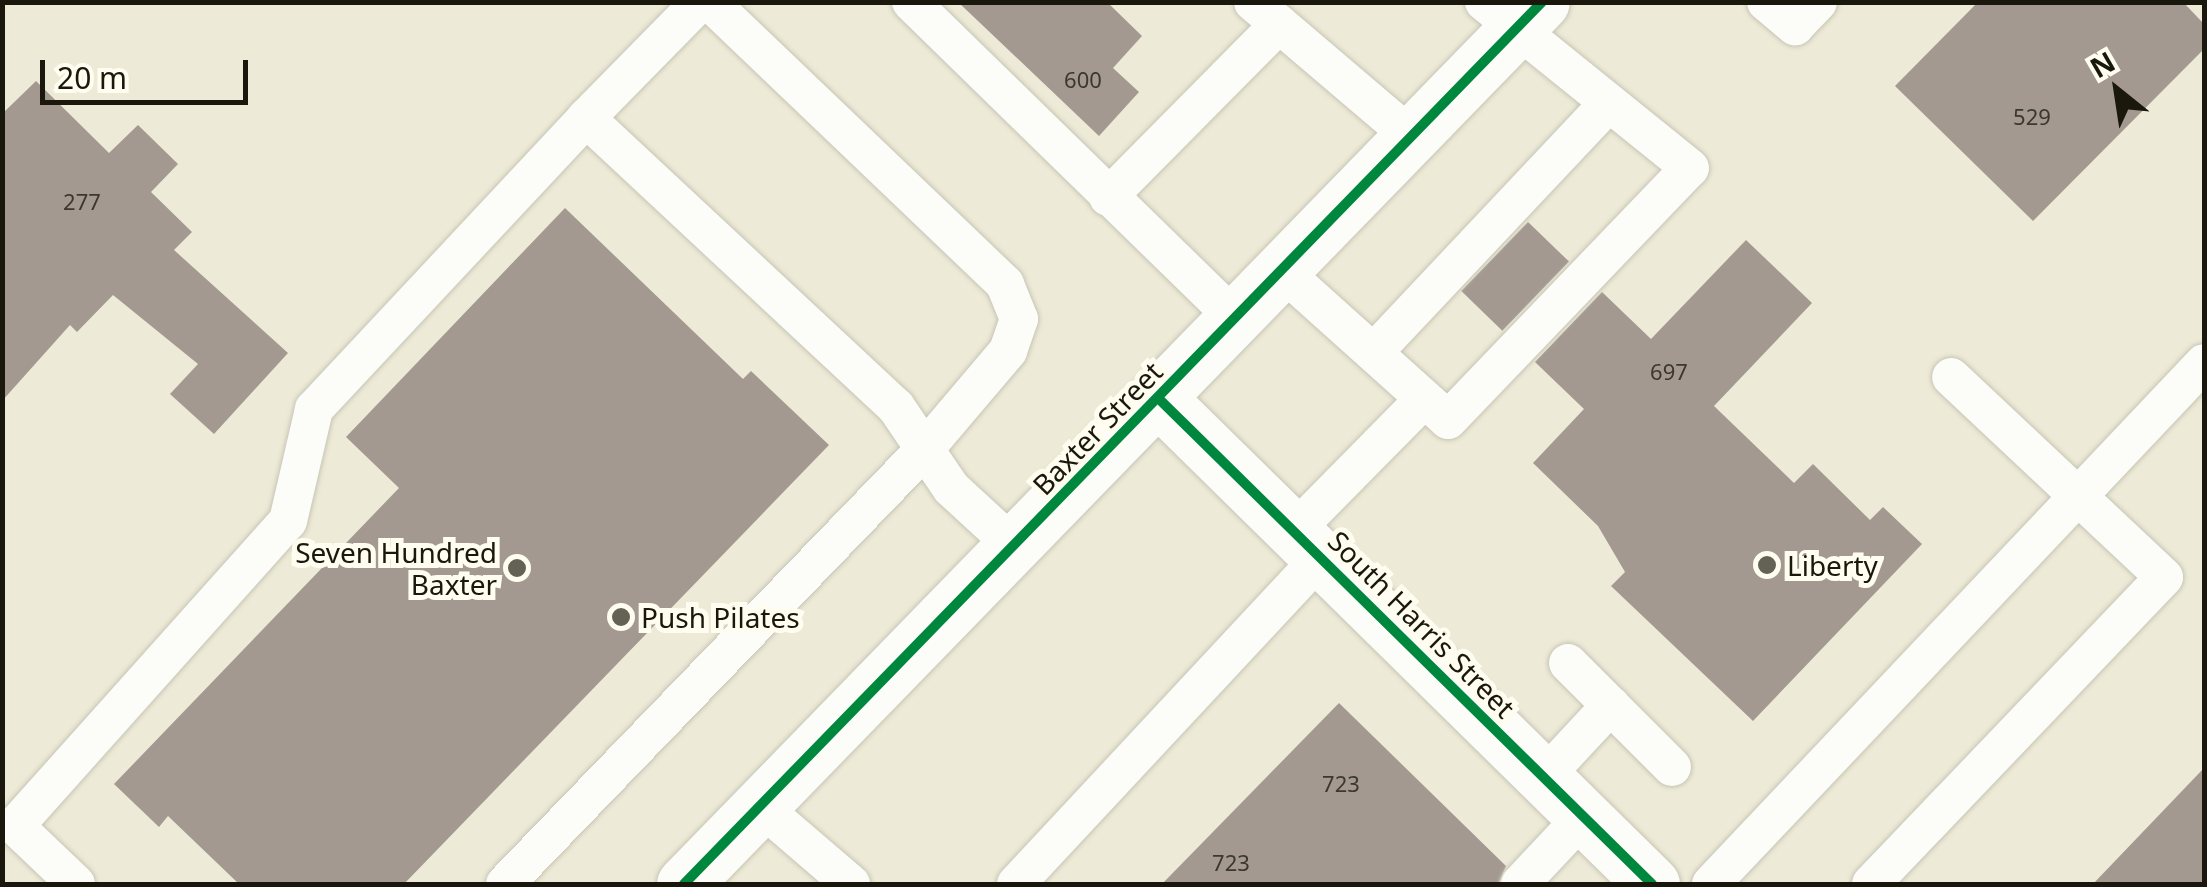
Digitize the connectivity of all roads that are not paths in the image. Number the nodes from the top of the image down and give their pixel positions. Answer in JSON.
{"nodes":[{"id":1,"x":700,"y":2,"type":"edge"},
{"id":2,"x":710,"y":2,"type":"edge"},
{"id":3,"x":911,"y":2,"type":"edge"},
{"id":4,"x":1766,"y":2,"type":"edge"},
{"id":5,"x":1514,"y":12,"type":"edge"},
{"id":6,"x":1266,"y":13,"type":"edge"},
{"id":7,"x":1807,"y":14,"type":"edge"},
{"id":8,"x":1609,"y":103,"type":"junction"},
{"id":9,"x":586,"y":118,"type":"junction"},
{"id":10,"x":1412,"y":136,"type":"junction"},
{"id":11,"x":1108,"y":197,"type":"junction"},
{"id":12,"x":1280,"y":270,"type":"junction"},
{"id":13,"x":1235,"y":318,"type":"junction"},
{"id":14,"x":1374,"y":352,"type":"junction"},
{"id":15,"x":2204,"y":363,"type":"edge"},
{"id":16,"x":1951,"y":377,"type":"dead end"},
{"id":17,"x":1158,"y":398,"type":"junction"},
{"id":18,"x":1424,"y":399,"type":"junction"},
{"id":19,"x":924,"y":450,"type":"junction"},
{"id":20,"x":2077,"y":494,"type":"junction"},
{"id":21,"x":1309,"y":542,"type":"junction"},
{"id":22,"x":1014,"y":546,"type":"junction"},
{"id":23,"x":1568,"y":663,"type":"dead end"},
{"id":24,"x":1611,"y":705,"type":"junction"},
{"id":25,"x":1672,"y":767,"type":"dead end"},
{"id":26,"x":1544,"y":778,"type":"junction"},
{"id":27,"x":760,"y":806,"type":"junction"},
{"id":28,"x":1583,"y":817,"type":"junction"},
{"id":29,"x":76,"y":884,"type":"edge"},
{"id":30,"x":505,"y":884,"type":"edge"},
{"id":31,"x":684,"y":884,"type":"edge"},
{"id":32,"x":851,"y":884,"type":"edge"},
{"id":33,"x":1016,"y":884,"type":"edge"},
{"id":34,"x":1520,"y":884,"type":"edge"},
{"id":35,"x":1652,"y":884,"type":"edge"},
{"id":36,"x":1711,"y":884,"type":"edge"},
{"id":37,"x":1871,"y":884,"type":"edge"}],
"edges":[{"from":1,"to":9,"type":"lane"},
{"from":2,"to":19,"type":"lane"},
{"from":3,"to":11,"type":"lane"},
{"from":4,"to":7,"type":"lane"},
{"from":5,"to":8,"type":"lane"},
{"from":5,"to":10,"type":"main road","name":"Baxter Street"},
{"from":6,"to":10,"type":"lane"},
{"from":6,"to":11,"type":"lane"},
{"from":8,"to":14,"type":"lane"},
{"from":8,"to":18,"type":"lane"},
{"from":9,"to":19,"type":"lane"},
{"from":9,"to":29,"type":"lane"},
{"from":10,"to":12,"type":"main road","name":"Baxter Street"},
{"from":11,"to":13,"type":"lane"},
{"from":12,"to":13,"type":"main road","name":"Baxter Street"},
{"from":12,"to":14,"type":"lane"},
{"from":13,"to":17,"type":"main road","name":"Baxter Street"},
{"from":14,"to":18,"type":"lane"},
{"from":15,"to":20,"type":"lane"},
{"from":16,"to":20,"type":"lane"},
{"from":17,"to":21,"type":"main road","name":"South Harris Street"},
{"from":17,"to":22,"type":"main road","name":"Baxter Street"},
{"from":18,"to":21,"type":"lane"},
{"from":19,"to":22,"type":"lane"},
{"from":19,"to":30,"type":"lane"},
{"from":20,"to":36,"type":"lane"},
{"from":20,"to":37,"type":"lane"},
{"from":21,"to":26,"type":"main road","name":"South Harris Street"},
{"from":21,"to":33,"type":"lane"},
{"from":22,"to":27,"type":"main road","name":"Baxter Street"},
{"from":23,"to":24,"type":"lane"},
{"from":24,"to":25,"type":"lane"},
{"from":24,"to":26,"type":"lane"},
{"from":26,"to":28,"type":"main road","name":"South Harris Street"},
{"from":27,"to":31,"type":"main road","name":"Baxter Street"},
{"from":27,"to":32,"type":"lane"},
{"from":28,"to":34,"type":"lane"},
{"from":28,"to":35,"type":"main road","name":"South Harris Street"}]}
